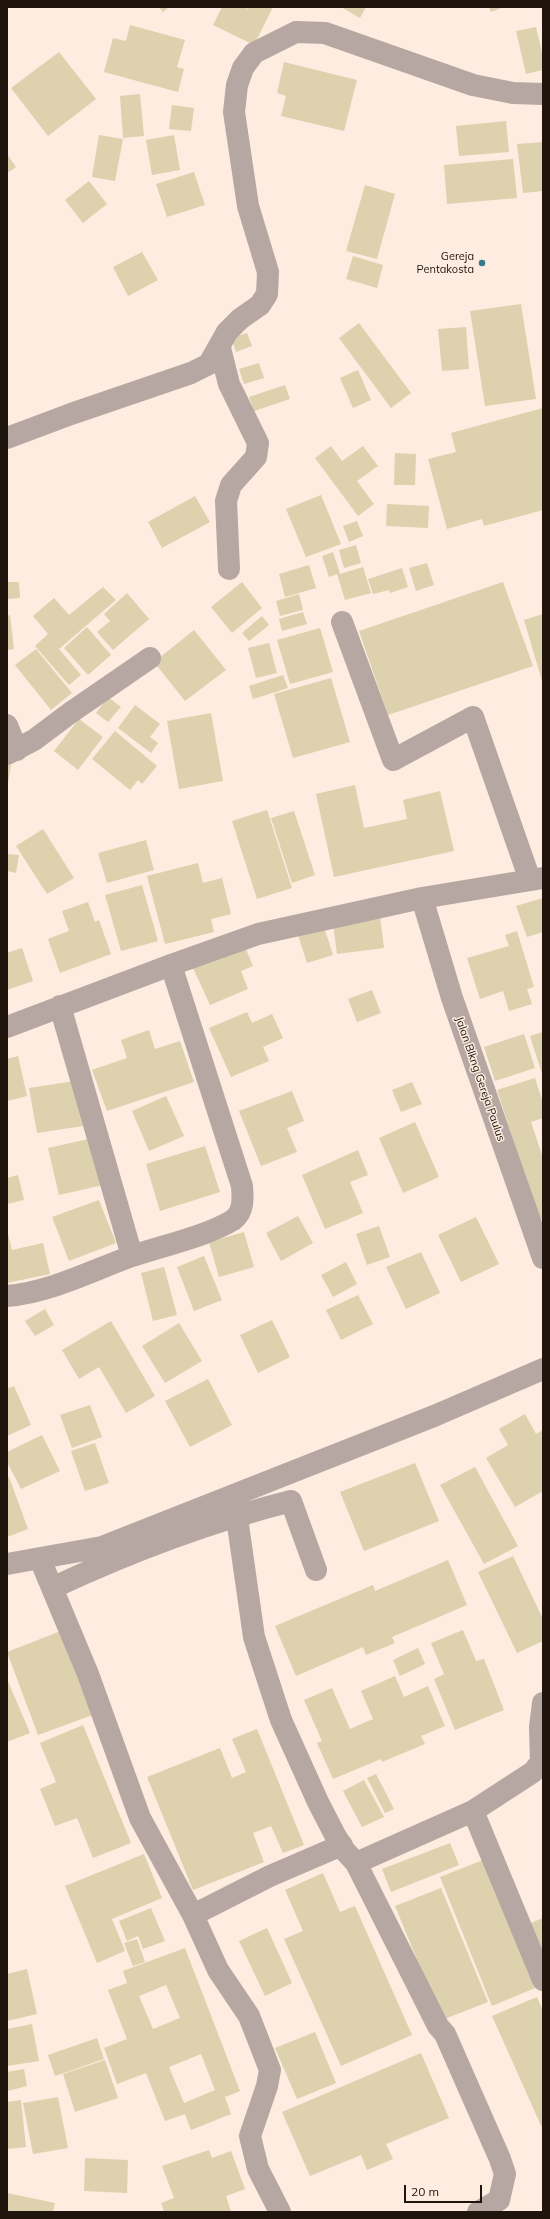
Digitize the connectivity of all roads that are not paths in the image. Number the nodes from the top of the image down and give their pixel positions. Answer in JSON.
{"nodes":[{"id":1,"x":543,"y":94,"type":"edge"},
{"id":2,"x":220,"y":348,"type":"junction"},
{"id":3,"x":7,"y":438,"type":"edge"},
{"id":4,"x":229,"y":569,"type":"dead end"},
{"id":5,"x":342,"y":622,"type":"dead end"},
{"id":6,"x":150,"y":658,"type":"dead end"},
{"id":7,"x":7,"y":725,"type":"edge"},
{"id":8,"x":12,"y":752,"type":"edge"},
{"id":9,"x":537,"y":879,"type":"edge"},
{"id":10,"x":422,"y":898,"type":"junction"},
{"id":11,"x":171,"y":965,"type":"junction"},
{"id":12,"x":60,"y":1006,"type":"junction"},
{"id":13,"x":7,"y":1027,"type":"edge"},
{"id":14,"x":132,"y":1256,"type":"junction"},
{"id":15,"x":543,"y":1258,"type":"edge"},
{"id":16,"x":7,"y":1296,"type":"edge"},
{"id":17,"x":543,"y":1369,"type":"edge"},
{"id":18,"x":283,"y":1475,"type":"junction"},
{"id":19,"x":291,"y":1501,"type":"junction"},
{"id":20,"x":237,"y":1518,"type":"junction"},
{"id":21,"x":40,"y":1559,"type":"junction"},
{"id":22,"x":7,"y":1564,"type":"edge"},
{"id":23,"x":316,"y":1570,"type":"dead end"},
{"id":24,"x":52,"y":1588,"type":"junction"},
{"id":25,"x":543,"y":1703,"type":"edge"},
{"id":26,"x":473,"y":1811,"type":"junction"},
{"id":27,"x":342,"y":1846,"type":"junction"},
{"id":28,"x":356,"y":1863,"type":"junction"},
{"id":29,"x":193,"y":1914,"type":"junction"},
{"id":30,"x":543,"y":1980,"type":"edge"},
{"id":31,"x":280,"y":2212,"type":"edge"},
{"id":32,"x":478,"y":2212,"type":"edge"}],
"edges":[{"from":1,"to":2,"type":"street"},
{"from":2,"to":3,"type":"street"},
{"from":2,"to":4,"type":"street"},
{"from":5,"to":9,"type":"street"},
{"from":6,"to":8,"type":"street"},
{"from":7,"to":8,"type":"street"},
{"from":9,"to":10,"type":"street"},
{"from":10,"to":11,"type":"street"},
{"from":10,"to":15,"type":"street","name":"Jalan Blkng Gereja Paulus"},
{"from":11,"to":12,"type":"street"},
{"from":11,"to":14,"type":"street"},
{"from":12,"to":13,"type":"street"},
{"from":12,"to":14,"type":"street"},
{"from":14,"to":16,"type":"street"},
{"from":17,"to":18,"type":"street"},
{"from":18,"to":19,"type":"street"},
{"from":18,"to":21,"type":"street"},
{"from":19,"to":20,"type":"street"},
{"from":19,"to":23,"type":"street"},
{"from":20,"to":24,"type":"street"},
{"from":20,"to":27,"type":"street"},
{"from":21,"to":22,"type":"street"},
{"from":21,"to":24,"type":"street"},
{"from":24,"to":29,"type":"street"},
{"from":25,"to":26,"type":"street"},
{"from":26,"to":28,"type":"street"},
{"from":26,"to":30,"type":"street"},
{"from":27,"to":28,"type":"street"},
{"from":27,"to":29,"type":"street"},
{"from":28,"to":32,"type":"street"},
{"from":29,"to":31,"type":"street"}]}
